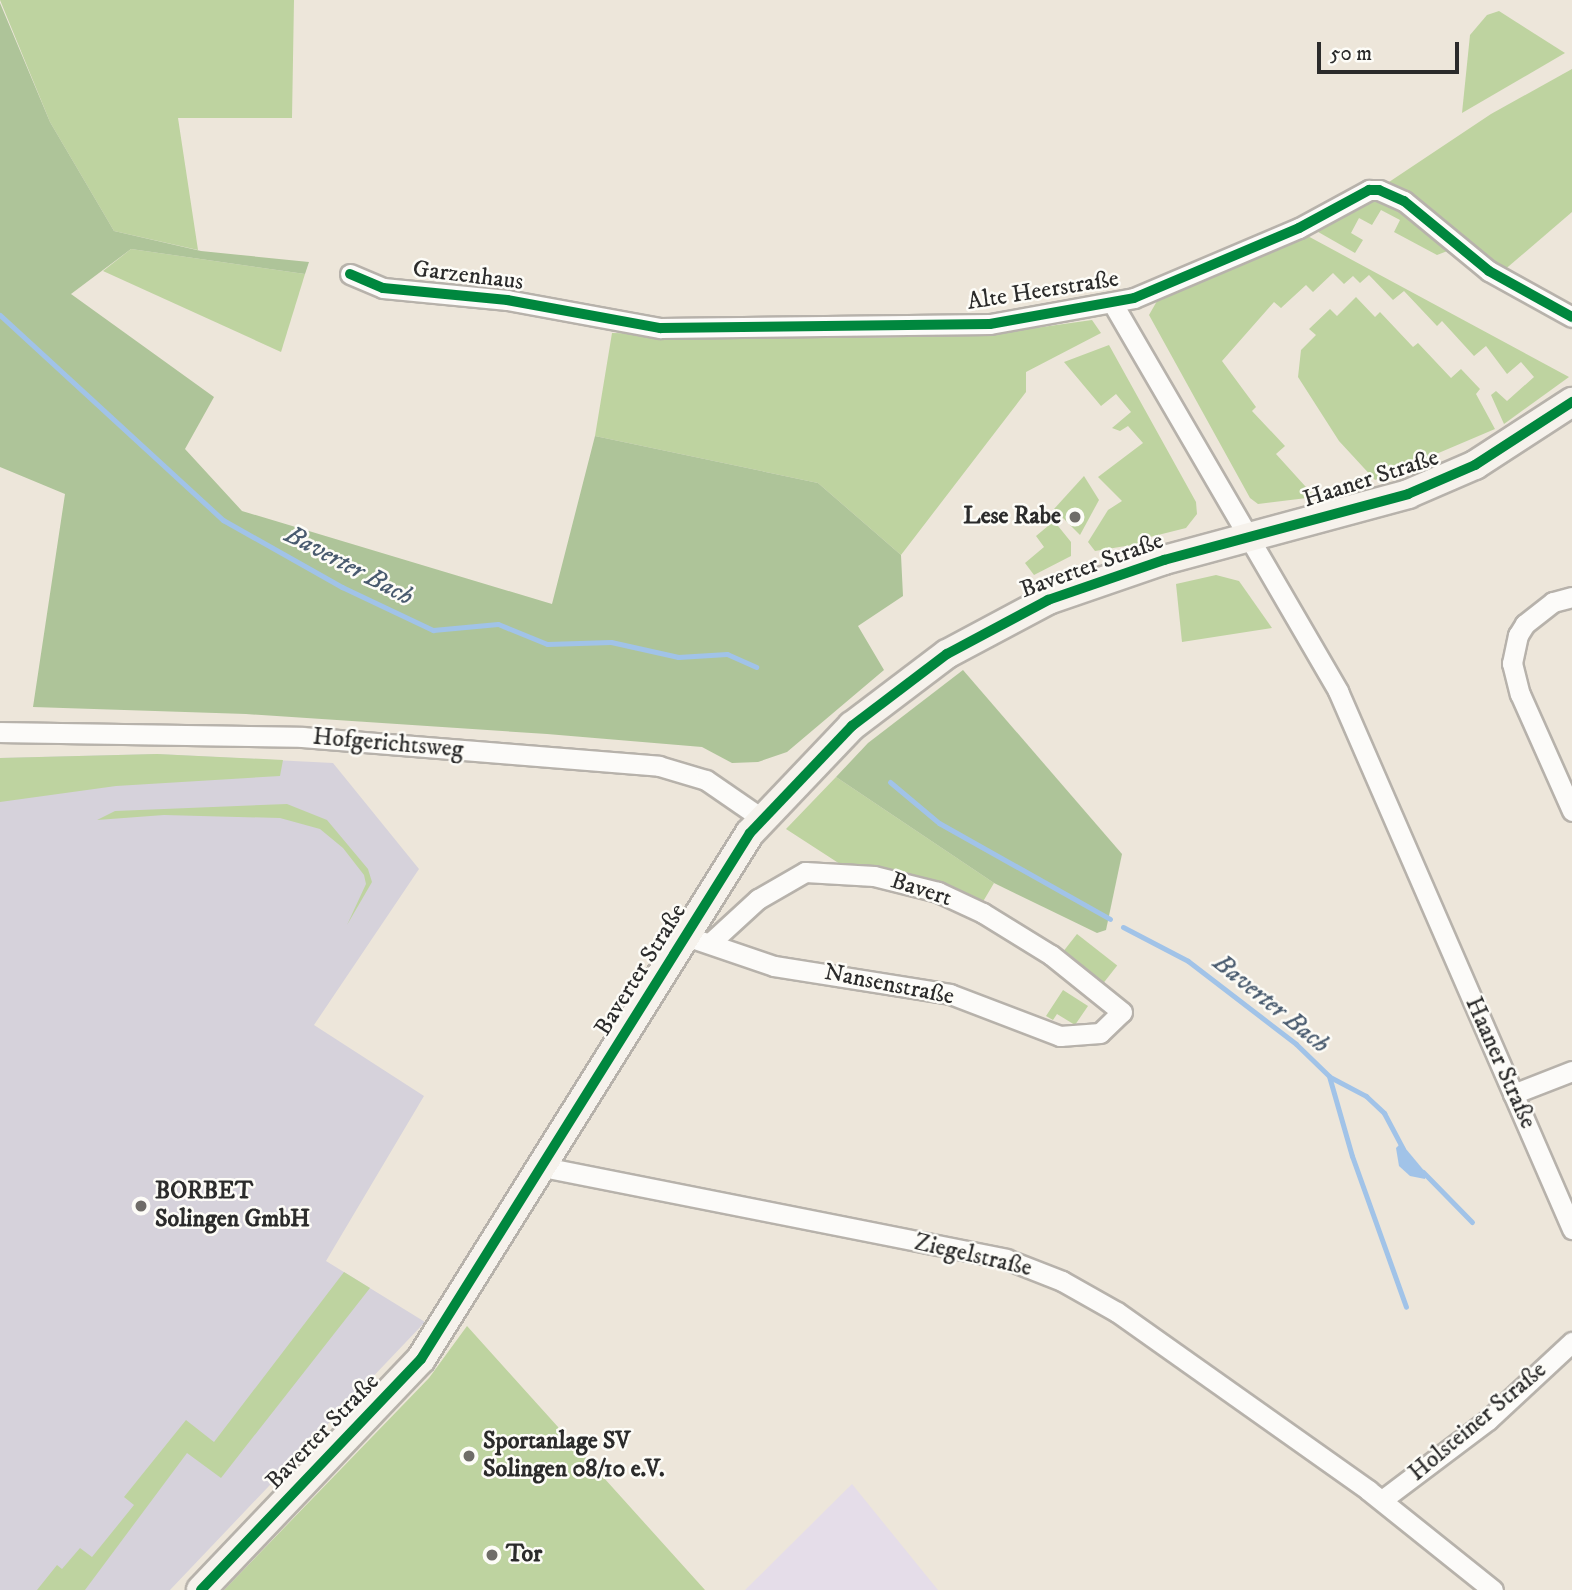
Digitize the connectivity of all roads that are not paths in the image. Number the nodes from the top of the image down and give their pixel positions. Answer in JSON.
{"nodes":[{"id":1,"x":350,"y":274,"type":"dead end"},
{"id":2,"x":1113,"y":304,"type":"junction"},
{"id":3,"x":583,"y":317,"type":"joint"},
{"id":4,"x":1572,"y":317,"type":"edge"},
{"id":5,"x":1572,"y":402,"type":"edge"},
{"id":6,"x":1248,"y":538,"type":"junction"},
{"id":7,"x":1572,"y":597,"type":"edge"},
{"id":8,"x":0,"y":732,"type":"edge"},
{"id":9,"x":1572,"y":811,"type":"edge"},
{"id":10,"x":761,"y":818,"type":"junction"},
{"id":11,"x":698,"y":940,"type":"junction"},
{"id":12,"x":1122,"y":1012,"type":"joint"},
{"id":13,"x":1572,"y":1071,"type":"edge"},
{"id":14,"x":1513,"y":1094,"type":"junction"},
{"id":15,"x":543,"y":1167,"type":"junction"},
{"id":16,"x":1572,"y":1229,"type":"edge"},
{"id":17,"x":1572,"y":1342,"type":"edge"},
{"id":18,"x":1382,"y":1500,"type":"junction"},
{"id":19,"x":201,"y":1590,"type":"edge"},
{"id":20,"x":1493,"y":1590,"type":"edge"}],
"edges":[{"from":1,"to":3,"type":"street","name":"Garzenhaus"},
{"from":2,"to":3,"type":"street","name":"Alte Heerstraße"},
{"from":2,"to":4,"type":"street","name":"Alte Heerstraße"},
{"from":2,"to":6,"type":"street"},
{"from":5,"to":6,"type":"main road","name":"Haaner Straße"},
{"from":6,"to":10,"type":"main road","name":"Baverter Straße"},
{"from":6,"to":14,"type":"street","name":"Haaner Straße"},
{"from":7,"to":9,"type":"street"},
{"from":8,"to":10,"type":"street","name":"Hofgerichtsweg"},
{"from":10,"to":11,"type":"main road","name":"Baverter Straße"},
{"from":11,"to":12,"type":"street","name":"Nansenstraße"},
{"from":11,"to":12,"type":"street","name":"Bavert"},
{"from":11,"to":15,"type":"main road","name":"Baverter Straße"},
{"from":13,"to":14,"type":"street"},
{"from":14,"to":16,"type":"street","name":"Haaner Straße"},
{"from":15,"to":18,"type":"street","name":"Ziegelstraße"},
{"from":15,"to":19,"type":"main road","name":"Baverter Straße"},
{"from":17,"to":18,"type":"street","name":"Holsteiner Straße"},
{"from":18,"to":20,"type":"street","name":"Ziegelstraße"}]}
